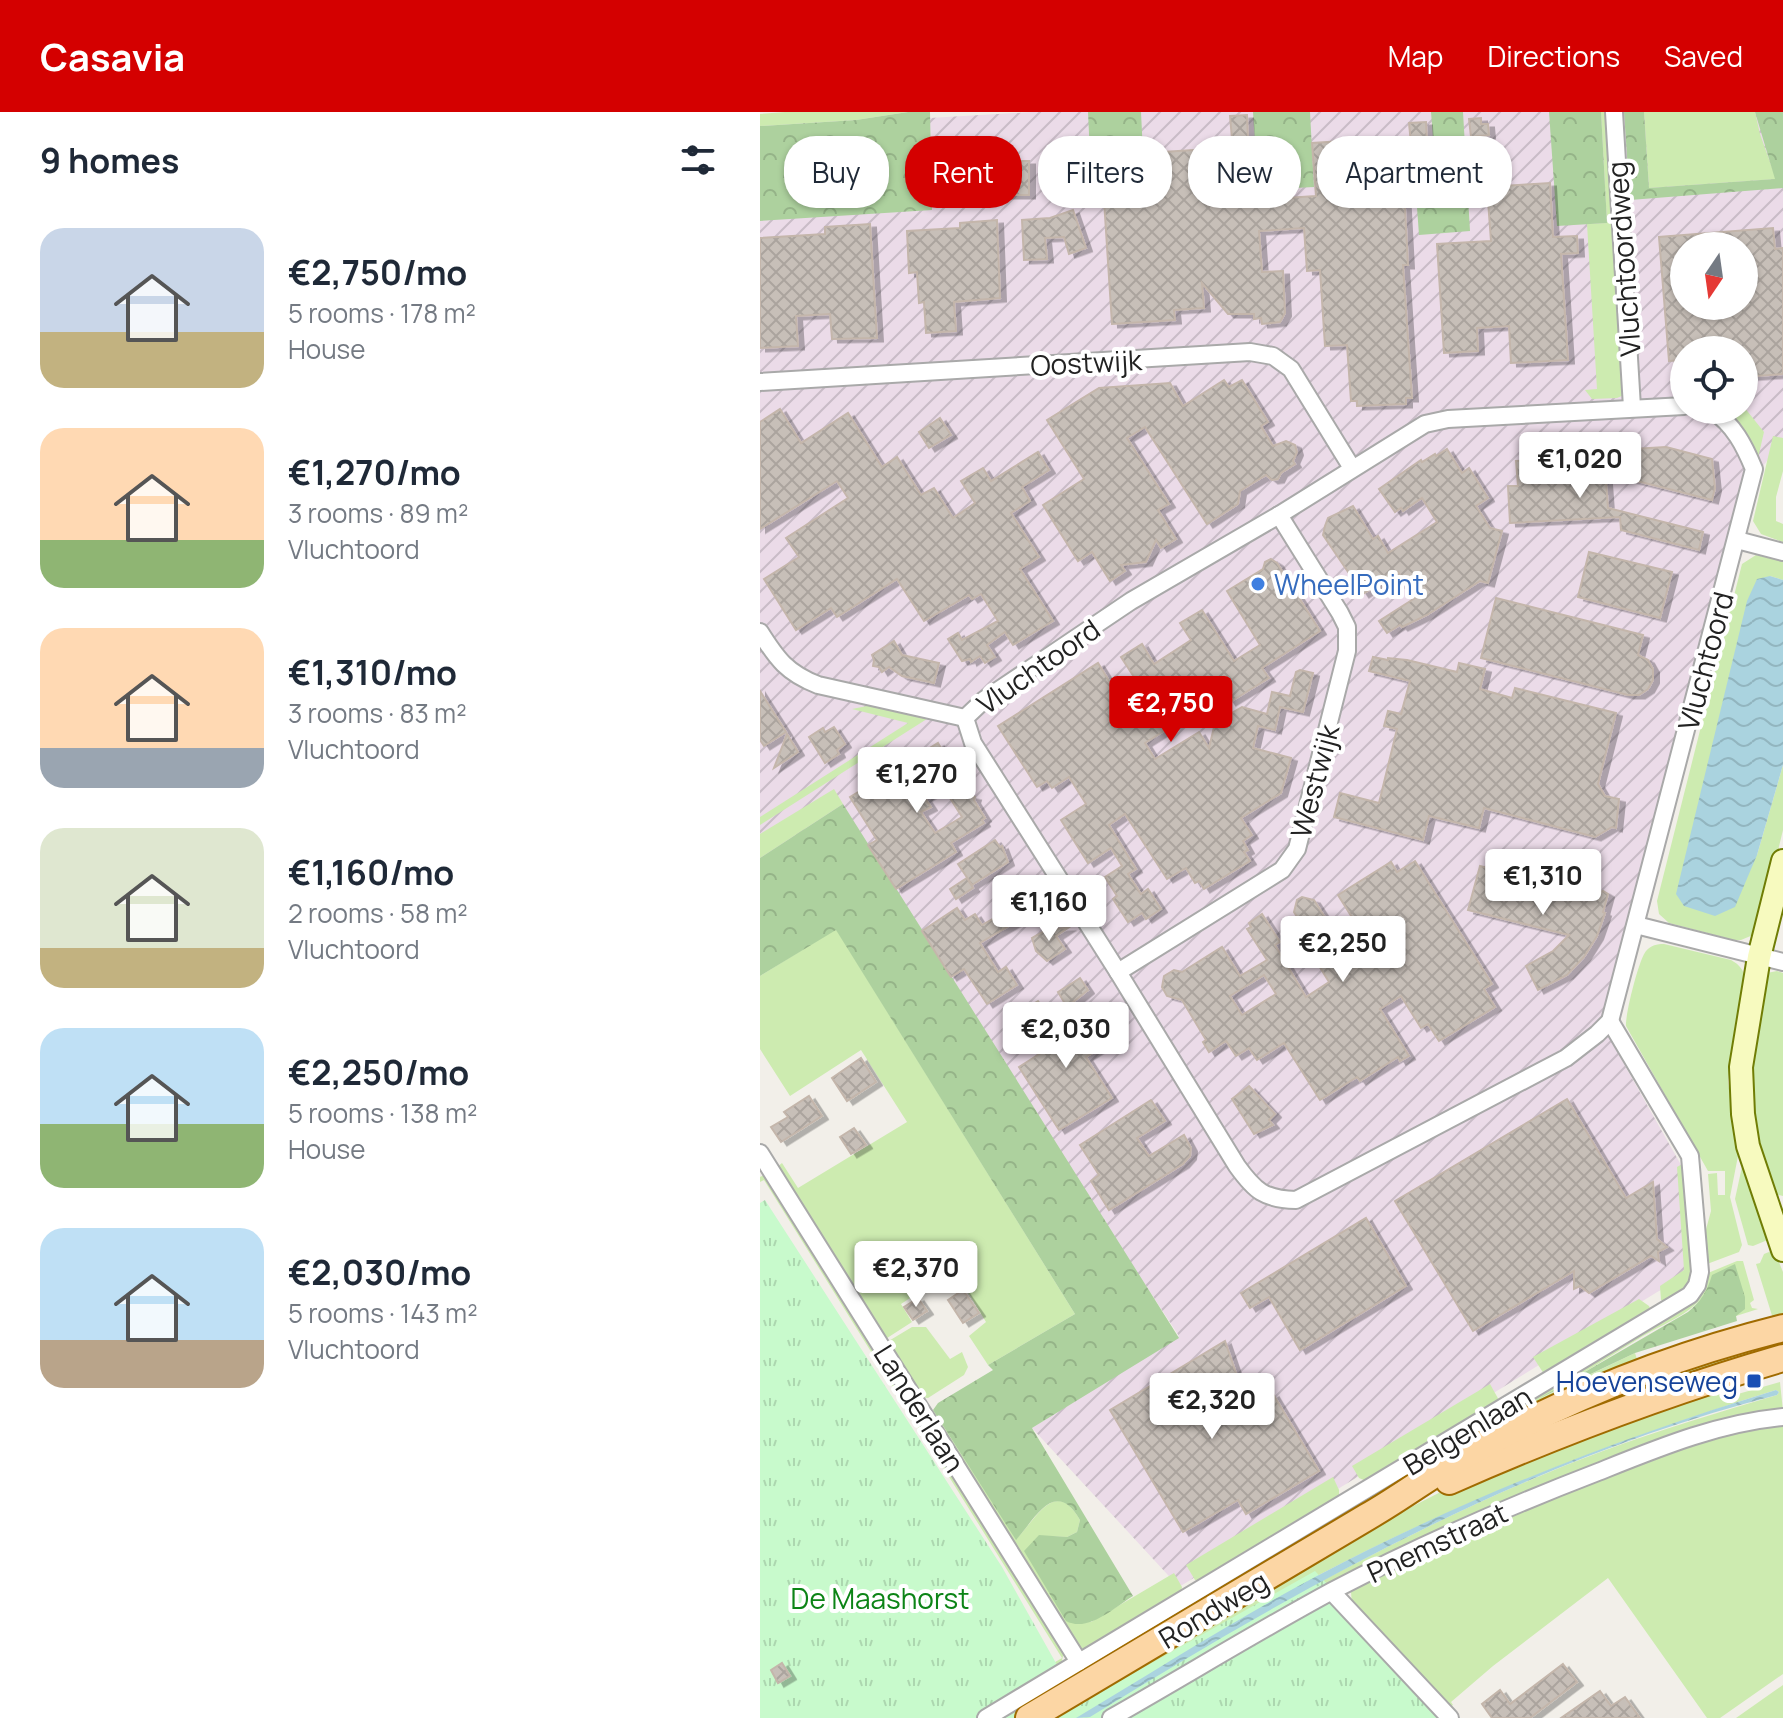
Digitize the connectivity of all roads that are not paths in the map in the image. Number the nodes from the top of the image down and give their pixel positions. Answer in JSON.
{"nodes":[{"id":1,"x":1614,"y":112,"type":"edge"},
{"id":2,"x":760,"y":382,"type":"edge"},
{"id":3,"x":1670,"y":406,"type":"edge"},
{"id":4,"x":1632,"y":407,"type":"junction"},
{"id":5,"x":1730,"y":424,"type":"edge"},
{"id":6,"x":1352,"y":468,"type":"junction"},
{"id":7,"x":1279,"y":515,"type":"junction"},
{"id":8,"x":1737,"y":540,"type":"junction"},
{"id":9,"x":1783,"y":552,"type":"edge"},
{"id":10,"x":760,"y":632,"type":"edge"},
{"id":11,"x":965,"y":718,"type":"junction"},
{"id":12,"x":1783,"y":861,"type":"edge"},
{"id":13,"x":1636,"y":925,"type":"junction"},
{"id":14,"x":1759,"y":957,"type":"junction"},
{"id":15,"x":1783,"y":962,"type":"edge"},
{"id":16,"x":1118,"y":972,"type":"junction"},
{"id":17,"x":1610,"y":1021,"type":"junction"},
{"id":18,"x":760,"y":1153,"type":"edge"},
{"id":19,"x":1779,"y":1212,"type":"edge"},
{"id":20,"x":1783,"y":1250,"type":"edge"},
{"id":21,"x":1783,"y":1328,"type":"edge"},
{"id":22,"x":1783,"y":1358,"type":"edge"},
{"id":23,"x":1783,"y":1417,"type":"edge"},
{"id":24,"x":1397,"y":1500,"type":"junction"},
{"id":25,"x":1332,"y":1592,"type":"junction"},
{"id":26,"x":1079,"y":1662,"type":"junction"},
{"id":27,"x":986,"y":1718,"type":"edge"},
{"id":28,"x":1029,"y":1718,"type":"edge"},
{"id":29,"x":1111,"y":1718,"type":"edge"},
{"id":30,"x":1450,"y":1718,"type":"edge"}],
"edges":[{"from":1,"to":4,"type":"street","name":"Vluchtoordweg"},
{"from":2,"to":6,"type":"street","name":"Oostwijk"},
{"from":3,"to":4,"type":"street","name":"Vluchtoord"},
{"from":4,"to":6,"type":"street","name":"Vluchtoord"},
{"from":5,"to":8,"type":"street","name":"Vluchtoord"},
{"from":6,"to":7,"type":"street","name":"Vluchtoord"},
{"from":7,"to":11,"type":"street","name":"Vluchtoord"},
{"from":7,"to":16,"type":"street","name":"Westwijk"},
{"from":8,"to":9,"type":"street"},
{"from":8,"to":13,"type":"street","name":"Vluchtoord"},
{"from":10,"to":11,"type":"street"},
{"from":11,"to":16,"type":"street","name":"Vluchtoord"},
{"from":12,"to":14,"type":"main road"},
{"from":13,"to":14,"type":"street"},
{"from":13,"to":17,"type":"street","name":"Vluchtoord"},
{"from":14,"to":15,"type":"street"},
{"from":14,"to":19,"type":"main road"},
{"from":16,"to":17,"type":"street","name":"Vluchtoord"},
{"from":17,"to":26,"type":"street","name":"Belgenlaan"},
{"from":18,"to":26,"type":"street","name":"Landerlaan"},
{"from":19,"to":20,"type":"main road"},
{"from":21,"to":24,"type":"main road","name":"Rondweg"},
{"from":22,"to":24,"type":"main road","name":"Rondweg"},
{"from":23,"to":25,"type":"street","name":"Pnemstraat"},
{"from":24,"to":28,"type":"main road","name":"Rondweg"},
{"from":25,"to":29,"type":"street","name":"Pnemstraat"},
{"from":25,"to":30,"type":"street"},
{"from":26,"to":27,"type":"street","name":"Belgenlaan"}]}
